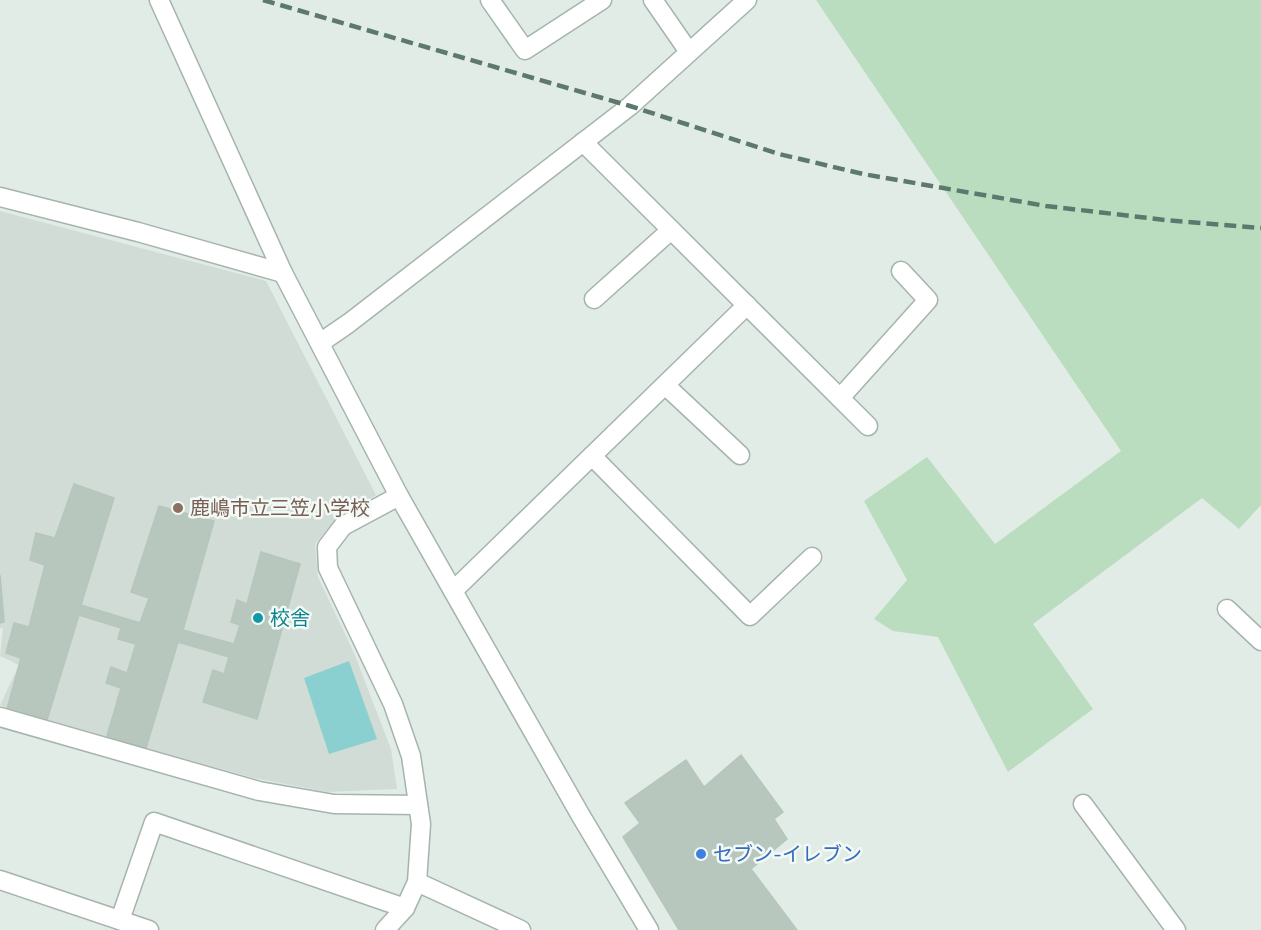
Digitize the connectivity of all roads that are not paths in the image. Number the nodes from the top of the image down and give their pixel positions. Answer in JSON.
{"nodes":[{"id":1,"x":159,"y":0,"type":"edge"},
{"id":2,"x":490,"y":0,"type":"edge"},
{"id":3,"x":602,"y":0,"type":"edge"},
{"id":4,"x":653,"y":0,"type":"edge"},
{"id":5,"x":747,"y":0,"type":"edge"},
{"id":6,"x":689,"y":52,"type":"junction"},
{"id":7,"x":583,"y":142,"type":"junction"},
{"id":8,"x":0,"y":196,"type":"edge"},
{"id":9,"x":671,"y":230,"type":"junction"},
{"id":10,"x":902,"y":271,"type":"dead end"},
{"id":11,"x":283,"y":273,"type":"junction"},
{"id":12,"x":594,"y":299,"type":"dead end"},
{"id":13,"x":747,"y":305,"type":"junction"},
{"id":14,"x":320,"y":344,"type":"junction"},
{"id":15,"x":665,"y":385,"type":"junction"},
{"id":16,"x":840,"y":398,"type":"junction"},
{"id":17,"x":868,"y":426,"type":"dead end"},
{"id":18,"x":740,"y":455,"type":"dead end"},
{"id":19,"x":592,"y":456,"type":"junction"},
{"id":20,"x":399,"y":496,"type":"junction"},
{"id":21,"x":812,"y":557,"type":"dead end"},
{"id":22,"x":453,"y":591,"type":"junction"},
{"id":23,"x":1227,"y":609,"type":"dead end"},
{"id":24,"x":1260,"y":638,"type":"edge"},
{"id":25,"x":0,"y":717,"type":"edge"},
{"id":26,"x":1083,"y":804,"type":"dead end"},
{"id":27,"x":418,"y":805,"type":"junction"},
{"id":28,"x":0,"y":879,"type":"edge"},
{"id":29,"x":417,"y":882,"type":"junction"},
{"id":30,"x":405,"y":908,"type":"junction"},
{"id":31,"x":120,"y":920,"type":"junction"},
{"id":32,"x":148,"y":930,"type":"edge"},
{"id":33,"x":385,"y":930,"type":"edge"},
{"id":34,"x":521,"y":930,"type":"edge"},
{"id":35,"x":649,"y":930,"type":"edge"},
{"id":36,"x":1176,"y":930,"type":"edge"}],
"edges":[{"from":1,"to":11,"type":"street"},
{"from":2,"to":3,"type":"street"},
{"from":4,"to":6,"type":"street"},
{"from":5,"to":6,"type":"street"},
{"from":6,"to":7,"type":"street"},
{"from":7,"to":9,"type":"street"},
{"from":7,"to":14,"type":"street"},
{"from":8,"to":11,"type":"street"},
{"from":9,"to":12,"type":"street"},
{"from":9,"to":13,"type":"street"},
{"from":10,"to":16,"type":"street"},
{"from":11,"to":14,"type":"street"},
{"from":13,"to":15,"type":"street"},
{"from":13,"to":16,"type":"street"},
{"from":14,"to":20,"type":"street"},
{"from":15,"to":18,"type":"street"},
{"from":15,"to":19,"type":"street"},
{"from":16,"to":17,"type":"street"},
{"from":19,"to":21,"type":"street"},
{"from":19,"to":22,"type":"street"},
{"from":20,"to":22,"type":"street"},
{"from":20,"to":27,"type":"street"},
{"from":22,"to":35,"type":"street"},
{"from":23,"to":24,"type":"street"},
{"from":25,"to":27,"type":"street"},
{"from":26,"to":36,"type":"street"},
{"from":27,"to":29,"type":"street"},
{"from":28,"to":31,"type":"street"},
{"from":29,"to":30,"type":"street"},
{"from":29,"to":34,"type":"street"},
{"from":30,"to":31,"type":"street"},
{"from":30,"to":33,"type":"street"},
{"from":31,"to":32,"type":"street"}]}
